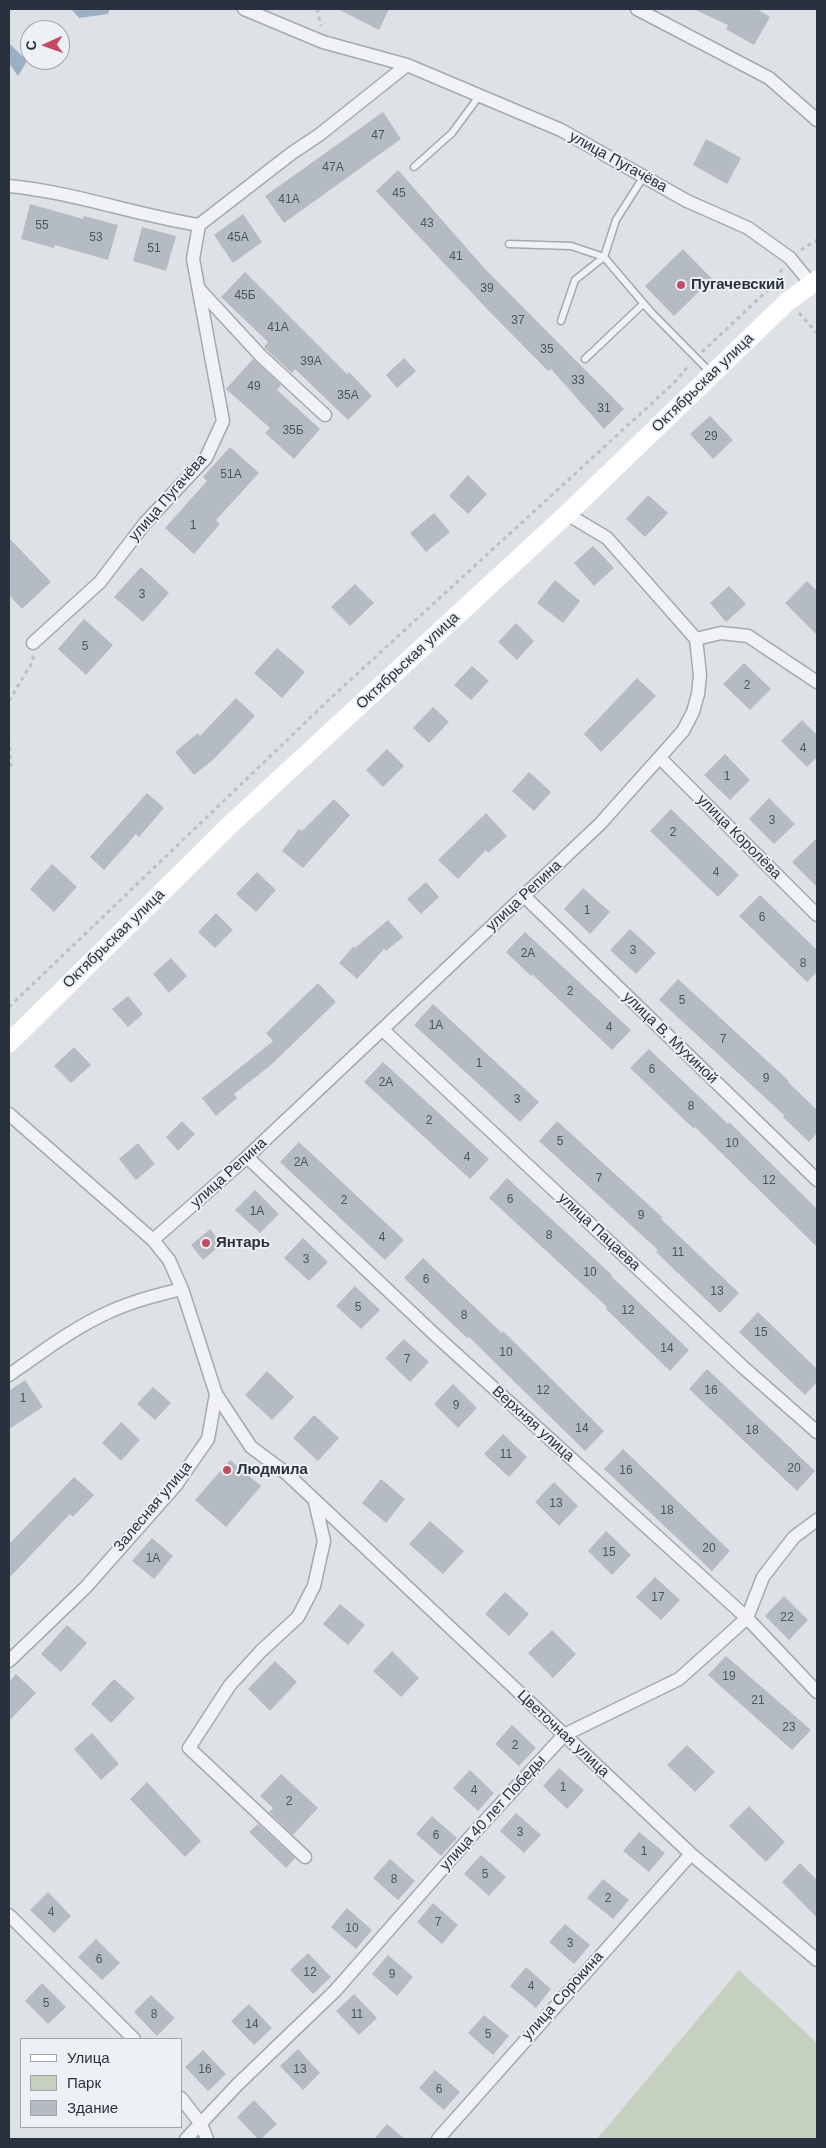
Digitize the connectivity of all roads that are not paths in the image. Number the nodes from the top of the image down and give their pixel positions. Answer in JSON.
{"nodes":[{"id":1,"x":244,"y":9,"type":"edge"},
{"id":2,"x":637,"y":9,"type":"edge"},
{"id":3,"x":407,"y":65,"type":"junction"},
{"id":4,"x":480,"y":95,"type":"junction"},
{"id":5,"x":817,"y":120,"type":"edge"},
{"id":6,"x":414,"y":167,"type":"dead end"},
{"id":7,"x":644,"y":176,"type":"junction"},
{"id":8,"x":9,"y":186,"type":"edge"},
{"id":9,"x":198,"y":224,"type":"junction"},
{"id":10,"x":509,"y":244,"type":"dead end"},
{"id":11,"x":604,"y":257,"type":"junction"},
{"id":12,"x":816,"y":284,"type":"edge"},
{"id":13,"x":200,"y":290,"type":"junction"},
{"id":14,"x":643,"y":304,"type":"junction"},
{"id":15,"x":561,"y":321,"type":"dead end"},
{"id":16,"x":586,"y":360,"type":"dead end"},
{"id":17,"x":712,"y":375,"type":"junction"},
{"id":18,"x":325,"y":415,"type":"dead end"},
{"id":19,"x":567,"y":514,"type":"junction"},
{"id":20,"x":696,"y":639,"type":"junction"},
{"id":21,"x":32,"y":643,"type":"road end"},
{"id":22,"x":817,"y":682,"type":"edge"},
{"id":23,"x":660,"y":759,"type":"junction"},
{"id":24,"x":524,"y":896,"type":"junction"},
{"id":25,"x":817,"y":915,"type":"edge"},
{"id":26,"x":383,"y":1030,"type":"junction"},
{"id":27,"x":9,"y":1043,"type":"edge"},
{"id":28,"x":9,"y":1114,"type":"edge"},
{"id":29,"x":247,"y":1157,"type":"junction"},
{"id":30,"x":817,"y":1180,"type":"edge"},
{"id":31,"x":153,"y":1240,"type":"junction"},
{"id":32,"x":182,"y":1289,"type":"junction"},
{"id":33,"x":9,"y":1376,"type":"edge"},
{"id":34,"x":216,"y":1394,"type":"junction"},
{"id":35,"x":817,"y":1432,"type":"edge"},
{"id":36,"x":315,"y":1502,"type":"junction"},
{"id":37,"x":817,"y":1520,"type":"edge"},
{"id":38,"x":747,"y":1618,"type":"junction"},
{"id":39,"x":9,"y":1661,"type":"edge"},
{"id":40,"x":817,"y":1692,"type":"edge"},
{"id":41,"x":564,"y":1735,"type":"junction"},
{"id":42,"x":691,"y":1854,"type":"junction"},
{"id":43,"x":305,"y":1857,"type":"dead end"},
{"id":44,"x":9,"y":1915,"type":"edge"},
{"id":45,"x":817,"y":1960,"type":"edge"},
{"id":46,"x":133,"y":2038,"type":"edge"},
{"id":47,"x":182,"y":2099,"type":"edge"},
{"id":48,"x":201,"y":2124,"type":"junction"},
{"id":49,"x":186,"y":2139,"type":"edge"},
{"id":50,"x":207,"y":2139,"type":"edge"},
{"id":51,"x":438,"y":2139,"type":"edge"}],
"edges":[{"from":1,"to":3,"type":"street","name":"улица Пугачёва"},
{"from":2,"to":5,"type":"street"},
{"from":3,"to":4,"type":"street","name":"улица Пугачёва"},
{"from":3,"to":9,"type":"street"},
{"from":4,"to":6,"type":"lane"},
{"from":4,"to":7,"type":"street","name":"улица Пугачёва"},
{"from":7,"to":11,"type":"lane"},
{"from":7,"to":12,"type":"street","name":"улица Пугачёва"},
{"from":8,"to":9,"type":"street"},
{"from":9,"to":13,"type":"street","name":"улица Пугачёва"},
{"from":10,"to":11,"type":"lane"},
{"from":11,"to":14,"type":"lane"},
{"from":11,"to":15,"type":"lane"},
{"from":12,"to":17,"type":"main road","name":"Октябрьская улица"},
{"from":13,"to":18,"type":"street"},
{"from":13,"to":21,"type":"street","name":"улица Пугачёва"},
{"from":14,"to":16,"type":"lane"},
{"from":14,"to":17,"type":"lane"},
{"from":17,"to":19,"type":"main road","name":"Октябрьская улица"},
{"from":19,"to":20,"type":"street"},
{"from":19,"to":27,"type":"main road","name":"Октябрьская улица"},
{"from":20,"to":22,"type":"street"},
{"from":20,"to":23,"type":"street","name":"улица Репина"},
{"from":23,"to":24,"type":"street","name":"улица Репина"},
{"from":23,"to":25,"type":"street","name":"улица Королёва"},
{"from":24,"to":26,"type":"street","name":"улица Репина"},
{"from":24,"to":30,"type":"street","name":"улица В. Мухиной"},
{"from":26,"to":29,"type":"street","name":"улица Репина"},
{"from":26,"to":35,"type":"street","name":"улица Пацаева"},
{"from":28,"to":31,"type":"street","name":"Залесная улица"},
{"from":29,"to":31,"type":"street","name":"улица Репина"},
{"from":29,"to":38,"type":"street","name":"Верхняя улица"},
{"from":31,"to":32,"type":"street","name":"Залесная улица"},
{"from":32,"to":33,"type":"street"},
{"from":32,"to":34,"type":"street","name":"Залесная улица"},
{"from":34,"to":36,"type":"street","name":"Цветочная улица"},
{"from":34,"to":39,"type":"street","name":"Залесная улица"},
{"from":36,"to":41,"type":"street","name":"Цветочная улица"},
{"from":36,"to":43,"type":"street"},
{"from":37,"to":38,"type":"street","name":"улица 40 лет Победы"},
{"from":38,"to":40,"type":"street","name":"Верхняя улица"},
{"from":38,"to":41,"type":"street","name":"улица 40 лет Победы"},
{"from":41,"to":42,"type":"street","name":"Цветочная улица"},
{"from":41,"to":48,"type":"street","name":"улица 40 лет Победы"},
{"from":42,"to":45,"type":"street","name":"Цветочная улица"},
{"from":42,"to":51,"type":"street","name":"улица Сорокина"},
{"from":44,"to":46,"type":"street"},
{"from":47,"to":48,"type":"street"},
{"from":48,"to":49,"type":"street","name":"улица 40 лет Победы"},
{"from":48,"to":50,"type":"street"}]}
